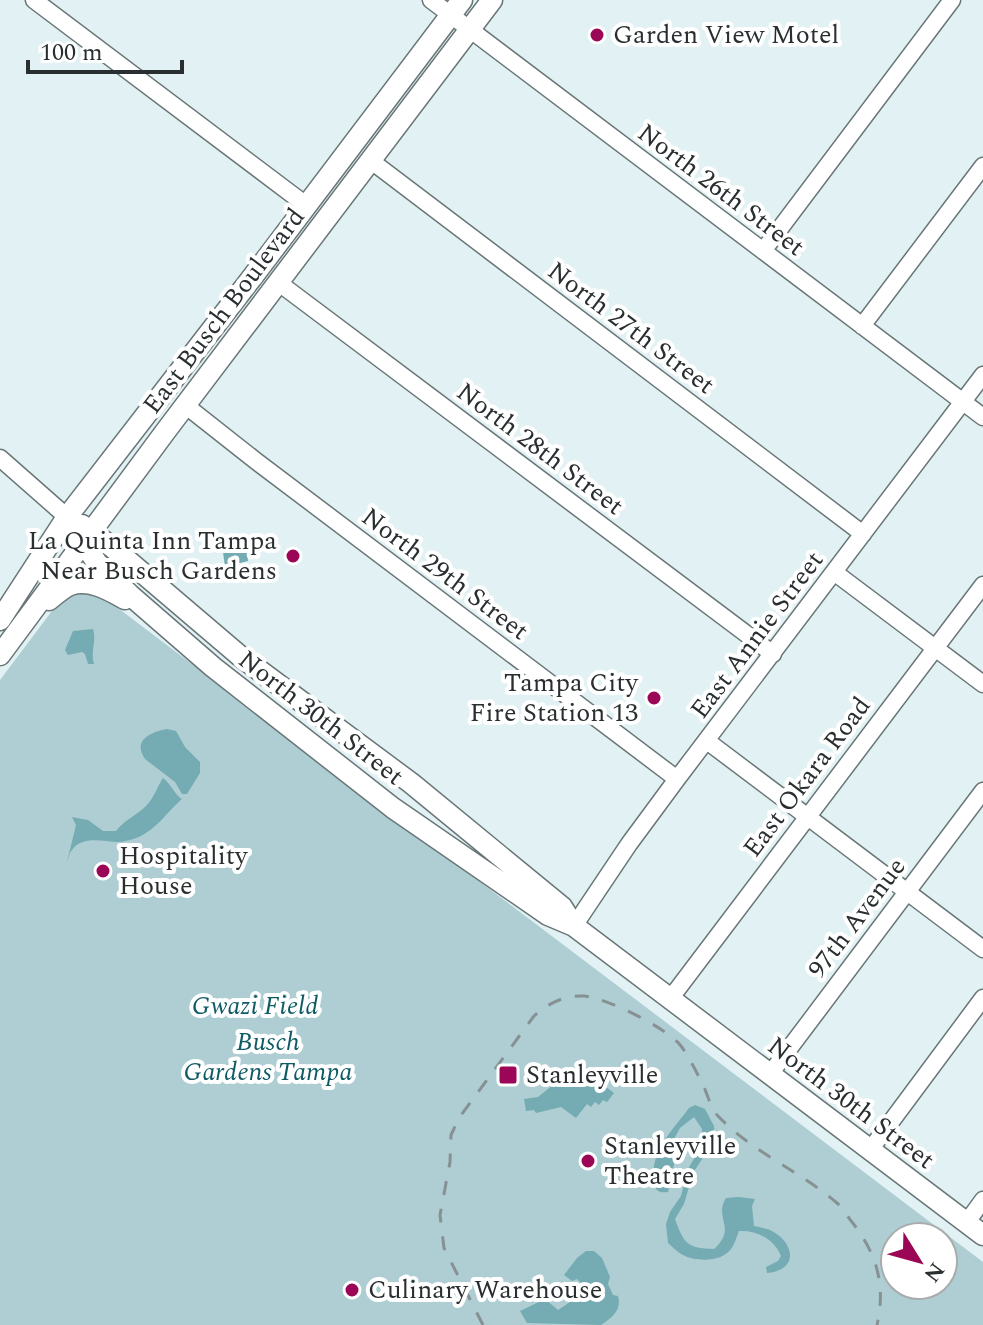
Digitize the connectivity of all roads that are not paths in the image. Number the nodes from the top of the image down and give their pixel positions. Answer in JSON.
{"nodes":[{"id":1,"x":34,"y":0,"type":"edge"},
{"id":2,"x":431,"y":0,"type":"edge"},
{"id":3,"x":492,"y":0,"type":"edge"},
{"id":4,"x":952,"y":0,"type":"edge"},
{"id":5,"x":456,"y":7,"type":"edge"},
{"id":6,"x":469,"y":29,"type":"junction"},
{"id":7,"x":370,"y":160,"type":"junction"},
{"id":8,"x":983,"y":166,"type":"edge"},
{"id":9,"x":306,"y":205,"type":"junction"},
{"id":10,"x":763,"y":251,"type":"junction"},
{"id":11,"x":279,"y":283,"type":"junction"},
{"id":12,"x":862,"y":326,"type":"junction"},
{"id":13,"x":983,"y":375,"type":"edge"},
{"id":14,"x":963,"y":402,"type":"junction"},
{"id":15,"x":185,"y":405,"type":"junction"},
{"id":16,"x":983,"y":417,"type":"edge"},
{"id":17,"x":2,"y":466,"type":"edge"},
{"id":18,"x":67,"y":517,"type":"junction"},
{"id":19,"x":863,"y":534,"type":"junction"},
{"id":20,"x":87,"y":537,"type":"junction"},
{"id":21,"x":834,"y":572,"type":"junction"},
{"id":22,"x":983,"y":585,"type":"edge"},
{"id":23,"x":33,"y":611,"type":"junction"},
{"id":24,"x":157,"y":618,"type":"junction"},
{"id":25,"x":0,"y":620,"type":"edge"},
{"id":26,"x":935,"y":648,"type":"junction"},
{"id":27,"x":773,"y":654,"type":"junction"},
{"id":28,"x":0,"y":655,"type":"edge"},
{"id":29,"x":983,"y":684,"type":"edge"},
{"id":30,"x":707,"y":741,"type":"junction"},
{"id":31,"x":677,"y":779,"type":"junction"},
{"id":32,"x":983,"y":791,"type":"edge"},
{"id":33,"x":806,"y":817,"type":"junction"},
{"id":34,"x":907,"y":892,"type":"junction"},
{"id":35,"x":574,"y":926,"type":"junction"},
{"id":36,"x":983,"y":949,"type":"edge"},
{"id":37,"x":983,"y":998,"type":"edge"},
{"id":38,"x":670,"y":999,"type":"junction"},
{"id":39,"x":770,"y":1074,"type":"junction"},
{"id":40,"x":870,"y":1150,"type":"junction"},
{"id":41,"x":983,"y":1200,"type":"edge"},
{"id":42,"x":975,"y":1228,"type":"edge"}],
"edges":[{"from":1,"to":9,"type":"street"},
{"from":2,"to":5,"type":"street","name":"North 26th Street"},
{"from":3,"to":6,"type":"main road","name":"East Busch Boulevard"},
{"from":4,"to":10,"type":"street"},
{"from":5,"to":6,"type":"street","name":"North 26th Street"},
{"from":5,"to":9,"type":"main road","name":"East Busch Boulevard"},
{"from":6,"to":7,"type":"main road","name":"East Busch Boulevard"},
{"from":6,"to":10,"type":"street","name":"North 26th Street"},
{"from":7,"to":11,"type":"main road","name":"East Busch Boulevard"},
{"from":7,"to":19,"type":"street","name":"North 27th Street"},
{"from":8,"to":12,"type":"street"},
{"from":9,"to":11,"type":"main road"},
{"from":9,"to":18,"type":"main road","name":"East Busch Boulevard"},
{"from":10,"to":12,"type":"street","name":"North 26th Street"},
{"from":11,"to":15,"type":"main road","name":"East Busch Boulevard"},
{"from":11,"to":27,"type":"street","name":"North 28th Street"},
{"from":12,"to":14,"type":"street","name":"North 26th Street"},
{"from":13,"to":14,"type":"street","name":"East Annie Street"},
{"from":14,"to":16,"type":"street","name":"North 26th Street"},
{"from":14,"to":19,"type":"street","name":"East Annie Street"},
{"from":15,"to":20,"type":"main road","name":"East Busch Boulevard"},
{"from":15,"to":31,"type":"street","name":"North 29th Street"},
{"from":17,"to":18,"type":"street","name":"North 30th Street"},
{"from":18,"to":20,"type":"main road","name":"North 30th Street"},
{"from":18,"to":25,"type":"main road","name":"East Busch Boulevard"},
{"from":19,"to":21,"type":"street","name":"East Annie Street"},
{"from":20,"to":23,"type":"main road","name":"East Busch Boulevard"},
{"from":20,"to":24,"type":"main road","name":"North 30th Street"},
{"from":20,"to":35,"type":"main road","name":"North 30th Street"},
{"from":21,"to":26,"type":"street"},
{"from":21,"to":27,"type":"street","name":"East Annie Street"},
{"from":22,"to":26,"type":"street","name":"East Okara Road"},
{"from":23,"to":24,"type":"main road"},
{"from":23,"to":28,"type":"main road","name":"East Busch Boulevard"},
{"from":24,"to":35,"type":"main road","name":"North 30th Street"},
{"from":26,"to":29,"type":"street"},
{"from":26,"to":33,"type":"street","name":"East Okara Road"},
{"from":27,"to":30,"type":"street","name":"East Annie Street"},
{"from":30,"to":31,"type":"street","name":"East Annie Street"},
{"from":30,"to":33,"type":"street"},
{"from":31,"to":35,"type":"street","name":"East Annie Street"},
{"from":32,"to":34,"type":"street","name":"97th Avenue"},
{"from":33,"to":34,"type":"street"},
{"from":33,"to":38,"type":"street","name":"East Okara Road"},
{"from":34,"to":36,"type":"street"},
{"from":34,"to":39,"type":"street","name":"97th Avenue"},
{"from":35,"to":38,"type":"main road","name":"North 30th Street"},
{"from":37,"to":40,"type":"street"},
{"from":38,"to":39,"type":"main road","name":"North 30th Street"},
{"from":39,"to":40,"type":"main road","name":"North 30th Street"},
{"from":40,"to":42,"type":"main road","name":"North 30th Street"},
{"from":41,"to":42,"type":"street"}]}
